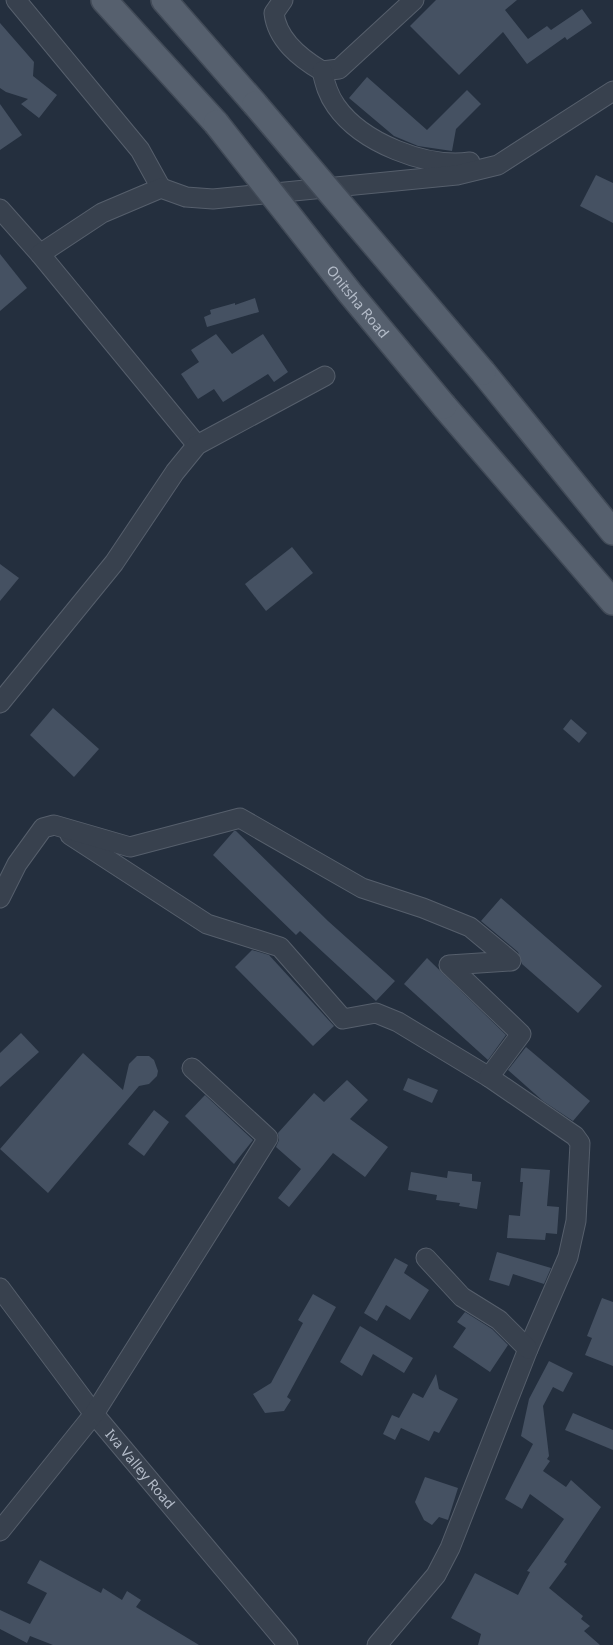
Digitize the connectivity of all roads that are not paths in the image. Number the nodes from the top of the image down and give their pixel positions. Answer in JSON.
{"nodes":[{"id":1,"x":16,"y":0,"type":"edge"},
{"id":2,"x":104,"y":0,"type":"edge"},
{"id":3,"x":164,"y":0,"type":"edge"},
{"id":4,"x":283,"y":0,"type":"edge"},
{"id":5,"x":414,"y":0,"type":"edge"},
{"id":6,"x":330,"y":70,"type":"junction"},
{"id":7,"x":613,"y":91,"type":"edge"},
{"id":8,"x":498,"y":165,"type":"junction"},
{"id":9,"x":161,"y":188,"type":"junction"},
{"id":10,"x":0,"y":209,"type":"edge"},
{"id":11,"x":40,"y":254,"type":"junction"},
{"id":12,"x":325,"y":376,"type":"dead end"},
{"id":13,"x":198,"y":445,"type":"junction"},
{"id":14,"x":613,"y":532,"type":"edge"},
{"id":15,"x":613,"y":602,"type":"edge"},
{"id":16,"x":0,"y":703,"type":"edge"},
{"id":17,"x":54,"y":825,"type":"junction"},
{"id":18,"x":0,"y":898,"type":"edge"},
{"id":19,"x":192,"y":1068,"type":"dead end"},
{"id":20,"x":489,"y":1077,"type":"junction"},
{"id":21,"x":426,"y":1258,"type":"dead end"},
{"id":22,"x":0,"y":1288,"type":"edge"},
{"id":23,"x":528,"y":1349,"type":"junction"},
{"id":24,"x":94,"y":1414,"type":"junction"},
{"id":25,"x":0,"y":1531,"type":"edge"},
{"id":26,"x":288,"y":1645,"type":"edge"},
{"id":27,"x":377,"y":1645,"type":"edge"}],
"edges":[{"from":1,"to":9,"type":"street"},
{"from":2,"to":15,"type":"main road","name":"Onitsha Road","bridge":true},
{"from":3,"to":14,"type":"main road","bridge":true},
{"from":4,"to":6,"type":"street"},
{"from":5,"to":6,"type":"street"},
{"from":6,"to":8,"type":"street"},
{"from":7,"to":8,"type":"street"},
{"from":8,"to":9,"type":"street"},
{"from":9,"to":11,"type":"street"},
{"from":10,"to":11,"type":"street"},
{"from":11,"to":13,"type":"street"},
{"from":12,"to":13,"type":"street"},
{"from":13,"to":16,"type":"street"},
{"from":17,"to":18,"type":"street"},
{"from":17,"to":20,"type":"street"},
{"from":17,"to":20,"type":"street"},
{"from":19,"to":24,"type":"street"},
{"from":20,"to":23,"type":"street"},
{"from":21,"to":23,"type":"street"},
{"from":22,"to":24,"type":"street","name":"Iva Valley Road"},
{"from":23,"to":27,"type":"street"},
{"from":24,"to":25,"type":"street"},
{"from":24,"to":26,"type":"street","name":"Iva Valley Road"}]}
